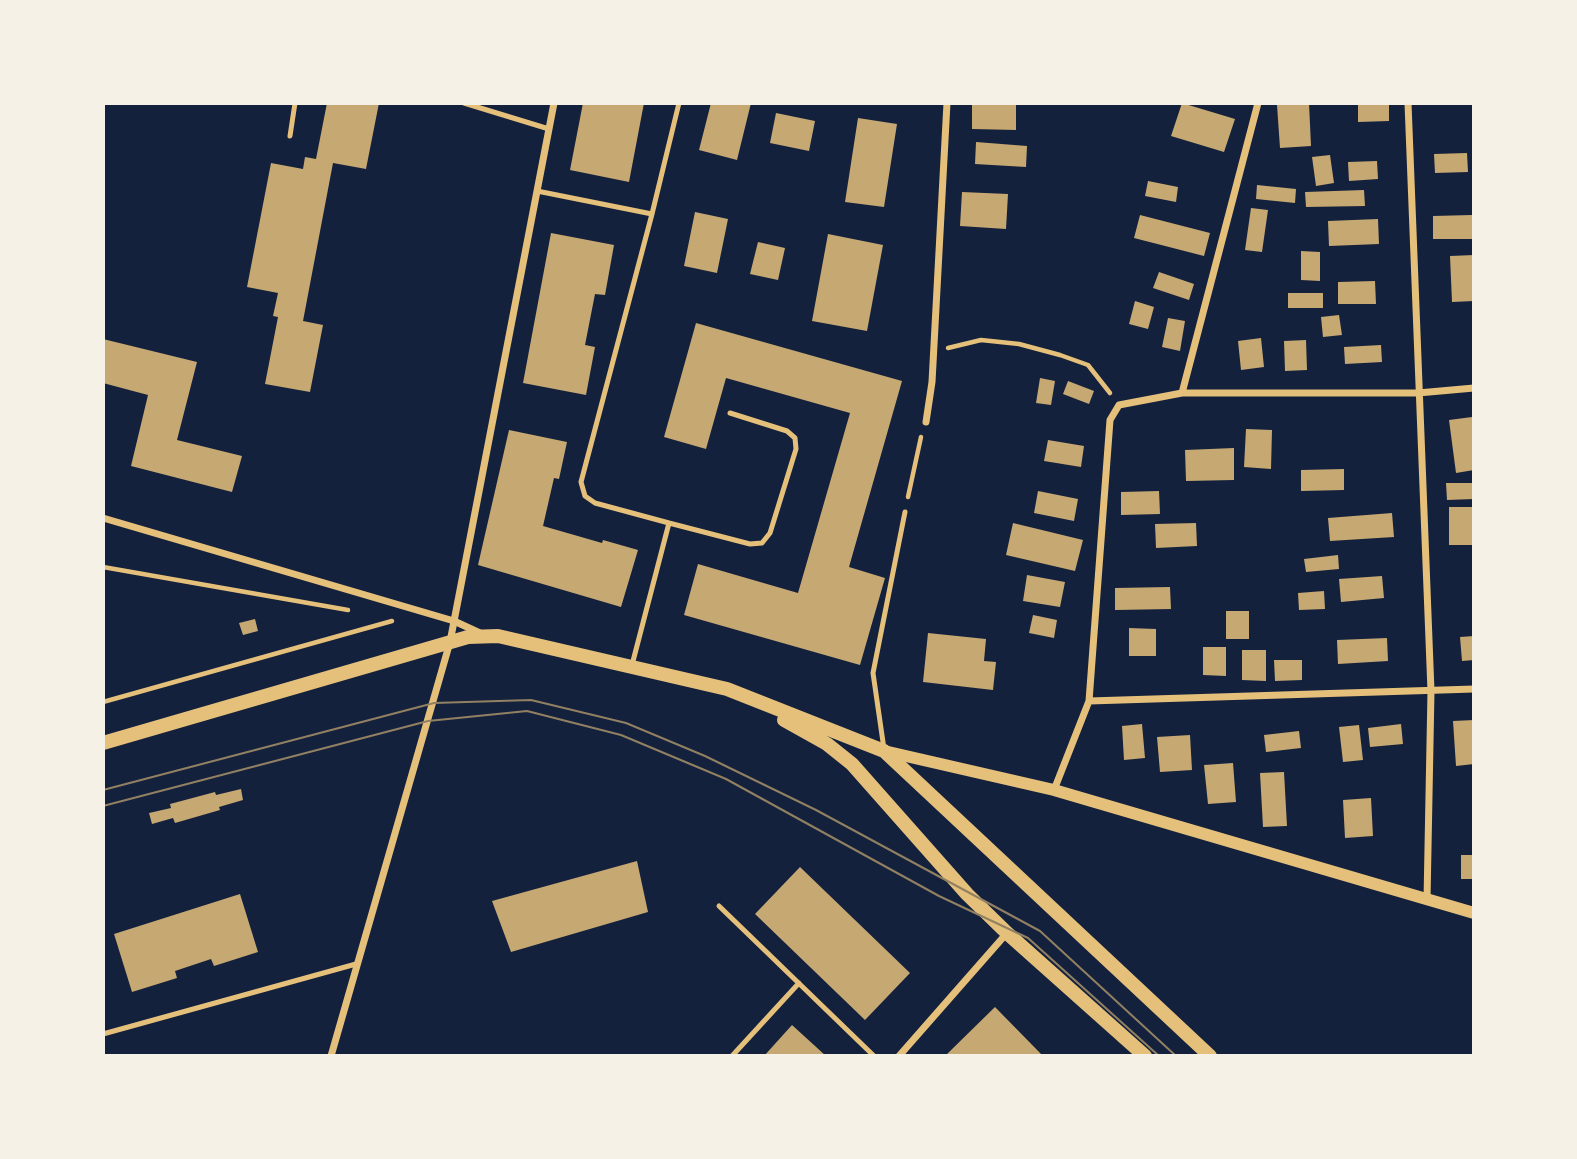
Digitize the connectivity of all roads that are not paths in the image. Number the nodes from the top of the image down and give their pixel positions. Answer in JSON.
{"nodes":[{"id":1,"x":295,"y":103,"type":"edge"},
{"id":2,"x":464,"y":103,"type":"edge"},
{"id":3,"x":554,"y":103,"type":"edge"},
{"id":4,"x":679,"y":103,"type":"edge"},
{"id":5,"x":947,"y":103,"type":"edge"},
{"id":6,"x":1258,"y":103,"type":"edge"},
{"id":7,"x":1408,"y":103,"type":"edge"},
{"id":8,"x":549,"y":129,"type":"junction"},
{"id":9,"x":290,"y":136,"type":"dead end"},
{"id":10,"x":537,"y":191,"type":"junction"},
{"id":11,"x":652,"y":214,"type":"junction"},
{"id":12,"x":1474,"y":388,"type":"edge"},
{"id":13,"x":1182,"y":393,"type":"junction"},
{"id":14,"x":1418,"y":393,"type":"junction"},
{"id":15,"x":730,"y":413,"type":"dead end"},
{"id":16,"x":926,"y":422,"type":"dead end"},
{"id":17,"x":905,"y":512,"type":"road end"},
{"id":18,"x":103,"y":518,"type":"edge"},
{"id":19,"x":668,"y":523,"type":"junction"},
{"id":20,"x":454,"y":621,"type":"junction"},
{"id":21,"x":485,"y":635,"type":"junction"},
{"id":22,"x":450,"y":642,"type":"junction"},
{"id":23,"x":632,"y":667,"type":"junction"},
{"id":24,"x":727,"y":689,"type":"junction"},
{"id":25,"x":1474,"y":689,"type":"edge"},
{"id":26,"x":1431,"y":691,"type":"junction"},
{"id":27,"x":1089,"y":701,"type":"junction"},
{"id":28,"x":103,"y":743,"type":"edge"},
{"id":29,"x":884,"y":751,"type":"junction"},
{"id":30,"x":1054,"y":790,"type":"junction"},
{"id":31,"x":1427,"y":900,"type":"junction"},
{"id":32,"x":719,"y":906,"type":"dead end"},
{"id":33,"x":1474,"y":913,"type":"edge"},
{"id":34,"x":1007,"y":933,"type":"junction"},
{"id":35,"x":356,"y":964,"type":"junction"},
{"id":36,"x":799,"y":984,"type":"junction"},
{"id":37,"x":103,"y":1034,"type":"edge"},
{"id":38,"x":331,"y":1056,"type":"edge"},
{"id":39,"x":732,"y":1056,"type":"edge"},
{"id":40,"x":874,"y":1056,"type":"edge"},
{"id":41,"x":899,"y":1056,"type":"edge"},
{"id":42,"x":1145,"y":1056,"type":"edge"},
{"id":43,"x":1210,"y":1056,"type":"edge"}],
"edges":[{"from":1,"to":9,"type":"lane"},
{"from":2,"to":8,"type":"lane"},
{"from":3,"to":8,"type":"street"},
{"from":4,"to":11,"type":"lane"},
{"from":5,"to":16,"type":"street"},
{"from":6,"to":13,"type":"street"},
{"from":7,"to":14,"type":"street"},
{"from":8,"to":10,"type":"street"},
{"from":10,"to":11,"type":"lane"},
{"from":10,"to":20,"type":"street"},
{"from":11,"to":19,"type":"lane"},
{"from":12,"to":14,"type":"street"},
{"from":13,"to":14,"type":"street"},
{"from":13,"to":27,"type":"street"},
{"from":14,"to":26,"type":"street"},
{"from":15,"to":19,"type":"lane"},
{"from":17,"to":29,"type":"lane"},
{"from":18,"to":20,"type":"street"},
{"from":19,"to":23,"type":"lane"},
{"from":20,"to":21,"type":"street"},
{"from":20,"to":22,"type":"street"},
{"from":21,"to":22,"type":"main road"},
{"from":21,"to":23,"type":"main road"},
{"from":22,"to":28,"type":"main road"},
{"from":22,"to":35,"type":"street"},
{"from":23,"to":24,"type":"main road"},
{"from":24,"to":29,"type":"main road"},
{"from":24,"to":34,"type":"main road"},
{"from":25,"to":26,"type":"street"},
{"from":26,"to":27,"type":"street"},
{"from":26,"to":31,"type":"street"},
{"from":27,"to":30,"type":"street"},
{"from":29,"to":30,"type":"street"},
{"from":29,"to":43,"type":"main road"},
{"from":30,"to":31,"type":"street"},
{"from":31,"to":33,"type":"street"},
{"from":32,"to":36,"type":"lane"},
{"from":34,"to":41,"type":"street"},
{"from":34,"to":42,"type":"main road"},
{"from":35,"to":37,"type":"lane"},
{"from":35,"to":38,"type":"street"},
{"from":36,"to":39,"type":"lane"},
{"from":36,"to":40,"type":"lane"}]}
